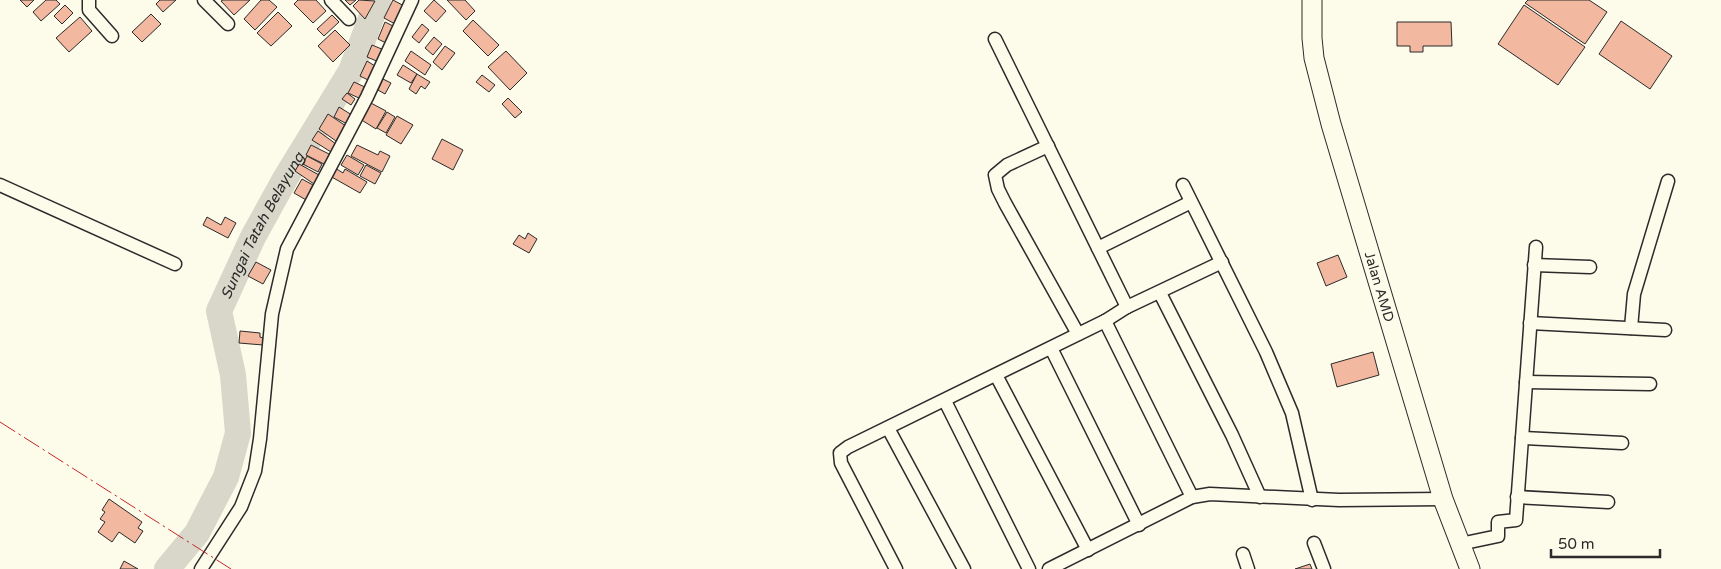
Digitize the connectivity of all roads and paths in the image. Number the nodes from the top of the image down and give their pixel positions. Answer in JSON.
{"nodes":[{"id":1,"x":89,"y":0,"type":"edge"},
{"id":2,"x":204,"y":0,"type":"edge"},
{"id":3,"x":332,"y":0,"type":"edge"},
{"id":4,"x":412,"y":0,"type":"edge"},
{"id":5,"x":1312,"y":0,"type":"edge"},
{"id":6,"x":349,"y":19,"type":"dead end"},
{"id":7,"x":228,"y":24,"type":"dead end"},
{"id":8,"x":112,"y":36,"type":"dead end"},
{"id":9,"x":995,"y":39,"type":"dead end"},
{"id":10,"x":1048,"y":146,"type":"junction"},
{"id":11,"x":1668,"y":181,"type":"dead end"},
{"id":12,"x":0,"y":185,"type":"edge"},
{"id":13,"x":1184,"y":185,"type":"dead end"},
{"id":14,"x":1191,"y":202,"type":"junction"},
{"id":15,"x":1536,"y":247,"type":"dead end"},
{"id":16,"x":1098,"y":248,"type":"junction"},
{"id":17,"x":1222,"y":262,"type":"junction"},
{"id":18,"x":175,"y":264,"type":"dead end"},
{"id":19,"x":1534,"y":265,"type":"junction"},
{"id":20,"x":1590,"y":267,"type":"dead end"},
{"id":21,"x":1160,"y":293,"type":"junction"},
{"id":22,"x":1127,"y":307,"type":"junction"},
{"id":23,"x":1105,"y":320,"type":"junction"},
{"id":24,"x":1530,"y":323,"type":"junction"},
{"id":25,"x":1630,"y":328,"type":"junction"},
{"id":26,"x":1665,"y":330,"type":"dead end"},
{"id":27,"x":1078,"y":334,"type":"junction"},
{"id":28,"x":1051,"y":348,"type":"junction"},
{"id":29,"x":996,"y":375,"type":"junction"},
{"id":30,"x":1526,"y":382,"type":"junction"},
{"id":31,"x":1650,"y":384,"type":"dead end"},
{"id":32,"x":945,"y":401,"type":"junction"},
{"id":33,"x":888,"y":428,"type":"junction"},
{"id":34,"x":1522,"y":438,"type":"junction"},
{"id":35,"x":1622,"y":443,"type":"dead end"},
{"id":36,"x":1192,"y":497,"type":"junction"},
{"id":37,"x":1260,"y":497,"type":"junction"},
{"id":38,"x":1517,"y":497,"type":"junction"},
{"id":39,"x":1443,"y":498,"type":"junction"},
{"id":40,"x":1312,"y":500,"type":"junction"},
{"id":41,"x":1608,"y":502,"type":"dead end"},
{"id":42,"x":1139,"y":524,"type":"junction"},
{"id":43,"x":1314,"y":543,"type":"dead end"},
{"id":44,"x":1460,"y":544,"type":"junction"},
{"id":45,"x":1088,"y":550,"type":"junction"},
{"id":46,"x":1243,"y":554,"type":"dead end"},
{"id":47,"x":201,"y":569,"type":"edge"},
{"id":48,"x":896,"y":569,"type":"edge"},
{"id":49,"x":964,"y":569,"type":"edge"},
{"id":50,"x":1029,"y":569,"type":"edge"},
{"id":51,"x":1050,"y":569,"type":"edge"},
{"id":52,"x":1248,"y":569,"type":"edge"},
{"id":53,"x":1324,"y":569,"type":"edge"},
{"id":54,"x":1470,"y":569,"type":"edge"}],
"edges":[{"from":1,"to":8,"type":"street"},
{"from":2,"to":7,"type":"street"},
{"from":3,"to":6,"type":"street"},
{"from":4,"to":47,"type":"street"},
{"from":5,"to":39,"type":"street","name":"Jalan AMD"},
{"from":9,"to":10,"type":"street"},
{"from":10,"to":16,"type":"street"},
{"from":10,"to":27,"type":"street"},
{"from":11,"to":25,"type":"street"},
{"from":12,"to":18,"type":"street"},
{"from":13,"to":14,"type":"street"},
{"from":14,"to":16,"type":"street"},
{"from":14,"to":17,"type":"street"},
{"from":15,"to":19,"type":"street"},
{"from":16,"to":22,"type":"street"},
{"from":17,"to":21,"type":"street"},
{"from":17,"to":40,"type":"street"},
{"from":19,"to":20,"type":"street"},
{"from":19,"to":24,"type":"street"},
{"from":21,"to":22,"type":"street"},
{"from":21,"to":37,"type":"street"},
{"from":22,"to":23,"type":"street"},
{"from":23,"to":27,"type":"street"},
{"from":23,"to":36,"type":"street"},
{"from":24,"to":25,"type":"street"},
{"from":24,"to":30,"type":"street"},
{"from":25,"to":26,"type":"street"},
{"from":27,"to":28,"type":"street"},
{"from":28,"to":29,"type":"street"},
{"from":28,"to":42,"type":"street"},
{"from":29,"to":32,"type":"street"},
{"from":29,"to":45,"type":"street"},
{"from":30,"to":31,"type":"street"},
{"from":30,"to":34,"type":"street"},
{"from":32,"to":33,"type":"street"},
{"from":32,"to":50,"type":"street"},
{"from":33,"to":48,"type":"street"},
{"from":33,"to":49,"type":"street"},
{"from":34,"to":35,"type":"street"},
{"from":34,"to":38,"type":"street"},
{"from":36,"to":37,"type":"street"},
{"from":36,"to":42,"type":"street"},
{"from":37,"to":40,"type":"street"},
{"from":38,"to":41,"type":"street"},
{"from":38,"to":44,"type":"street"},
{"from":39,"to":40,"type":"street"},
{"from":39,"to":44,"type":"street","name":"Jalan AMD"},
{"from":42,"to":45,"type":"street"},
{"from":43,"to":53,"type":"street"},
{"from":44,"to":54,"type":"street","name":"Jalan AMD"},
{"from":45,"to":51,"type":"street"},
{"from":46,"to":52,"type":"street"}]}
